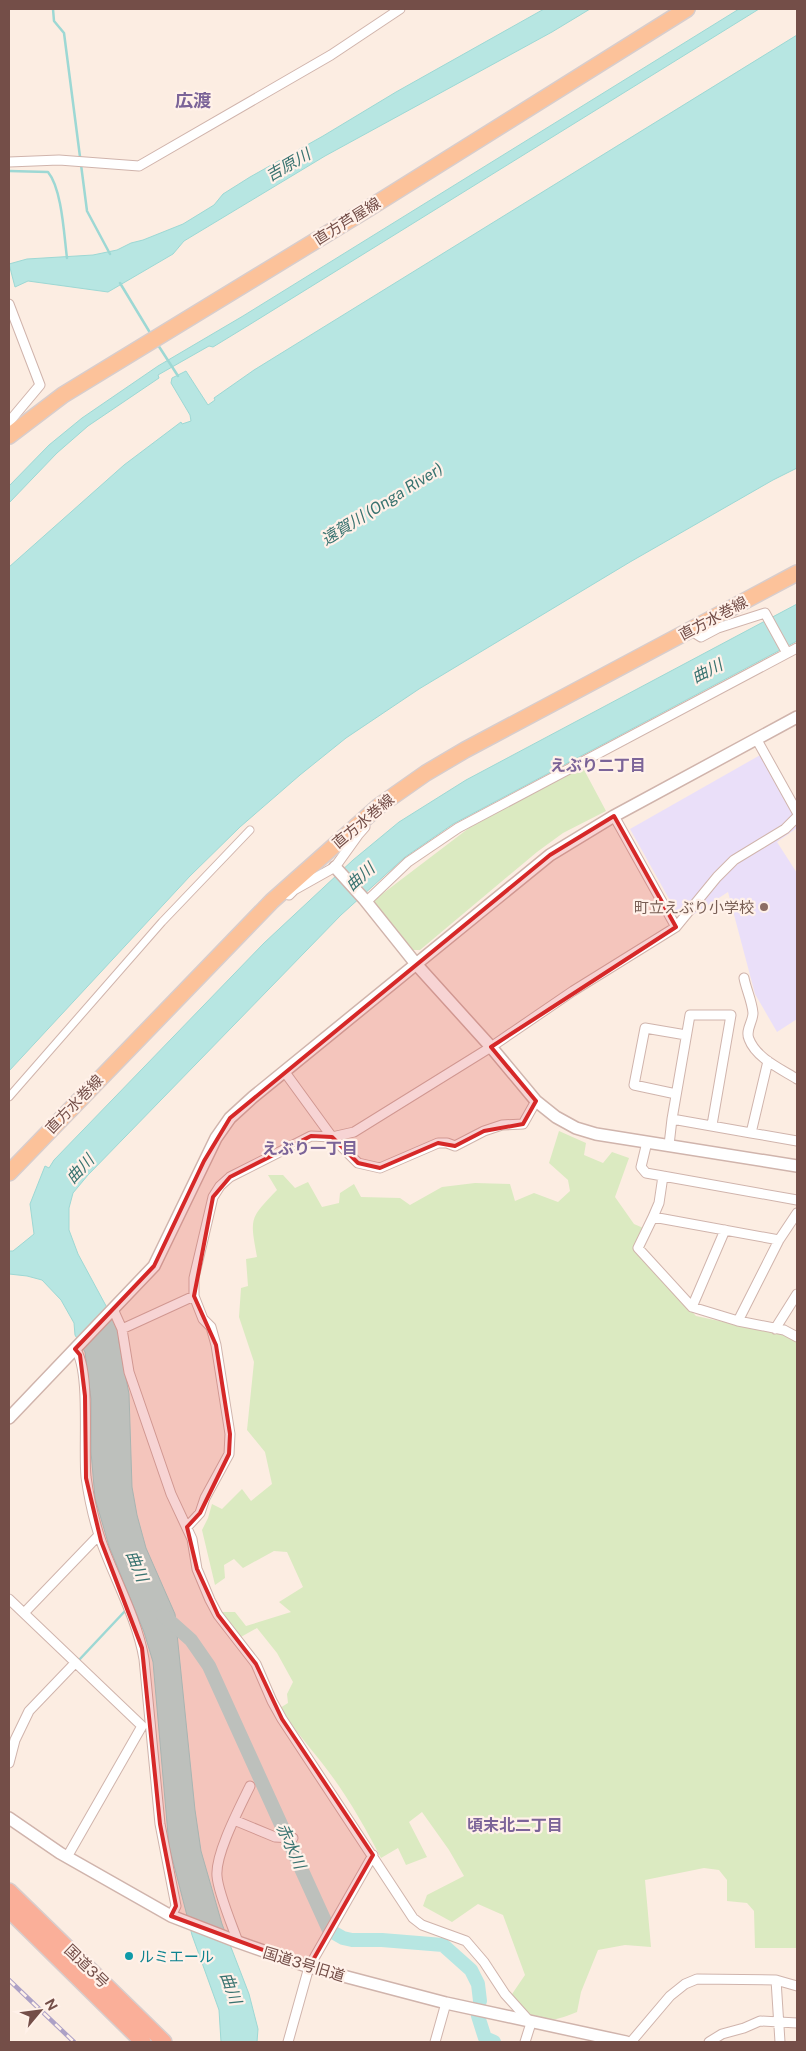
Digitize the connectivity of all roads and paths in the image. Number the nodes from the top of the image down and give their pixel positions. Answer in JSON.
{"nodes":[{"id":1,"x":400,"y":9,"type":"edge"},
{"id":2,"x":687,"y":9,"type":"edge"},
{"id":3,"x":9,"y":162,"type":"edge"},
{"id":4,"x":9,"y":304,"type":"edge"},
{"id":5,"x":9,"y":422,"type":"edge"},
{"id":6,"x":9,"y":436,"type":"edge"},
{"id":7,"x":797,"y":573,"type":"edge"},
{"id":8,"x":690,"y":630,"type":"junction"},
{"id":9,"x":797,"y":648,"type":"edge"},
{"id":10,"x":787,"y":653,"type":"junction"},
{"id":11,"x":797,"y":717,"type":"edge"},
{"id":12,"x":757,"y":740,"type":"junction"},
{"id":13,"x":379,"y":806,"type":"junction"},
{"id":14,"x":797,"y":812,"type":"edge"},
{"id":15,"x":614,"y":816,"type":"junction"},
{"id":16,"x":797,"y":818,"type":"edge"},
{"id":17,"x":250,"y":830,"type":"dead end"},
{"id":18,"x":335,"y":867,"type":"junction"},
{"id":19,"x":365,"y":900,"type":"junction"},
{"id":20,"x":272,"y":901,"type":"junction"},
{"id":21,"x":676,"y":927,"type":"junction"},
{"id":22,"x":416,"y":964,"type":"junction"},
{"id":23,"x":744,"y":978,"type":"dead end"},
{"id":24,"x":686,"y":1036,"type":"junction"},
{"id":25,"x":492,"y":1047,"type":"junction"},
{"id":26,"x":768,"y":1061,"type":"junction"},
{"id":27,"x":284,"y":1071,"type":"junction"},
{"id":28,"x":797,"y":1079,"type":"edge"},
{"id":29,"x":676,"y":1094,"type":"junction"},
{"id":30,"x":9,"y":1097,"type":"edge"},
{"id":31,"x":536,"y":1101,"type":"junction"},
{"id":32,"x":672,"y":1119,"type":"junction"},
{"id":33,"x":712,"y":1125,"type":"junction"},
{"id":34,"x":751,"y":1133,"type":"junction"},
{"id":35,"x":332,"y":1137,"type":"junction"},
{"id":36,"x":797,"y":1141,"type":"edge"},
{"id":37,"x":647,"y":1142,"type":"junction"},
{"id":38,"x":669,"y":1145,"type":"junction"},
{"id":39,"x":797,"y":1166,"type":"edge"},
{"id":40,"x":9,"y":1173,"type":"edge"},
{"id":41,"x":663,"y":1176,"type":"junction"},
{"id":42,"x":797,"y":1200,"type":"edge"},
{"id":43,"x":797,"y":1213,"type":"edge"},
{"id":44,"x":653,"y":1217,"type":"junction"},
{"id":45,"x":725,"y":1230,"type":"junction"},
{"id":46,"x":779,"y":1240,"type":"junction"},
{"id":47,"x":797,"y":1294,"type":"edge"},
{"id":48,"x":194,"y":1296,"type":"junction"},
{"id":49,"x":692,"y":1307,"type":"junction"},
{"id":50,"x":112,"y":1311,"type":"junction"},
{"id":51,"x":738,"y":1322,"type":"junction"},
{"id":52,"x":122,"y":1329,"type":"junction"},
{"id":53,"x":775,"y":1329,"type":"junction"},
{"id":54,"x":797,"y":1336,"type":"edge"},
{"id":55,"x":76,"y":1348,"type":"junction"},
{"id":56,"x":9,"y":1418,"type":"edge"},
{"id":57,"x":187,"y":1527,"type":"junction"},
{"id":58,"x":99,"y":1535,"type":"junction"},
{"id":59,"x":9,"y":1599,"type":"edge"},
{"id":60,"x":24,"y":1613,"type":"junction"},
{"id":61,"x":75,"y":1663,"type":"junction"},
{"id":62,"x":12,"y":1737,"type":"edge"},
{"id":63,"x":9,"y":1763,"type":"edge"},
{"id":64,"x":250,"y":1786,"type":"dead end"},
{"id":65,"x":9,"y":1818,"type":"edge"},
{"id":66,"x":234,"y":1820,"type":"junction"},
{"id":67,"x":293,"y":1838,"type":"dead end"},
{"id":68,"x":373,"y":1855,"type":"junction"},
{"id":69,"x":67,"y":1857,"type":"junction"},
{"id":70,"x":9,"y":1891,"type":"edge"},
{"id":71,"x":9,"y":1910,"type":"edge"},
{"id":72,"x":171,"y":1916,"type":"junction"},
{"id":73,"x":234,"y":1940,"type":"junction"},
{"id":74,"x":309,"y":1967,"type":"junction"},
{"id":75,"x":776,"y":1980,"type":"junction"},
{"id":76,"x":797,"y":1986,"type":"edge"},
{"id":77,"x":446,"y":2003,"type":"junction"},
{"id":78,"x":780,"y":2022,"type":"junction"},
{"id":79,"x":531,"y":2023,"type":"junction"},
{"id":80,"x":797,"y":2023,"type":"edge"},
{"id":81,"x":143,"y":2042,"type":"edge"},
{"id":82,"x":164,"y":2042,"type":"edge"},
{"id":83,"x":288,"y":2042,"type":"edge"},
{"id":84,"x":435,"y":2042,"type":"edge"},
{"id":85,"x":525,"y":2042,"type":"edge"},
{"id":86,"x":626,"y":2042,"type":"edge"},
{"id":87,"x":631,"y":2042,"type":"edge"},
{"id":88,"x":709,"y":2042,"type":"edge"},
{"id":89,"x":780,"y":2042,"type":"edge"}],
"edges":[{"from":1,"to":3,"type":"street"},
{"from":2,"to":6,"type":"main road","name":"直方芦屋線"},
{"from":4,"to":5,"type":"street"},
{"from":7,"to":8,"type":"main road","name":"直方水巻線"},
{"from":8,"to":10,"type":"street"},
{"from":8,"to":13,"type":"main road","name":"直方水巻線"},
{"from":9,"to":10,"type":"street"},
{"from":10,"to":19,"type":"street"},
{"from":11,"to":12,"type":"street"},
{"from":12,"to":14,"type":"street"},
{"from":12,"to":15,"type":"street"},
{"from":13,"to":18,"type":"street"},
{"from":13,"to":20,"type":"main road","name":"直方水巻線"},
{"from":15,"to":21,"type":"street"},
{"from":15,"to":22,"type":"street"},
{"from":16,"to":21,"type":"street"},
{"from":17,"to":30,"type":"street"},
{"from":18,"to":19,"type":"street"},
{"from":18,"to":20,"type":"street"},
{"from":19,"to":22,"type":"street"},
{"from":20,"to":40,"type":"main road","name":"直方水巻線"},
{"from":21,"to":25,"type":"street"},
{"from":22,"to":25,"type":"street"},
{"from":22,"to":27,"type":"street"},
{"from":23,"to":26,"type":"street"},
{"from":24,"to":29,"type":"street"},
{"from":24,"to":29,"type":"street"},
{"from":24,"to":33,"type":"street"},
{"from":25,"to":31,"type":"street"},
{"from":25,"to":35,"type":"street"},
{"from":26,"to":28,"type":"street"},
{"from":26,"to":34,"type":"street"},
{"from":27,"to":35,"type":"street"},
{"from":27,"to":50,"type":"street"},
{"from":29,"to":32,"type":"street"},
{"from":31,"to":35,"type":"street"},
{"from":31,"to":37,"type":"street"},
{"from":32,"to":33,"type":"street"},
{"from":32,"to":38,"type":"street"},
{"from":33,"to":34,"type":"street"},
{"from":34,"to":36,"type":"street"},
{"from":35,"to":48,"type":"street"},
{"from":37,"to":38,"type":"street"},
{"from":37,"to":41,"type":"street"},
{"from":38,"to":39,"type":"street"},
{"from":41,"to":42,"type":"street"},
{"from":41,"to":44,"type":"street"},
{"from":43,"to":46,"type":"street"},
{"from":44,"to":45,"type":"street"},
{"from":44,"to":49,"type":"street"},
{"from":45,"to":46,"type":"street"},
{"from":45,"to":49,"type":"street"},
{"from":46,"to":51,"type":"street"},
{"from":47,"to":53,"type":"street"},
{"from":48,"to":52,"type":"street"},
{"from":48,"to":57,"type":"street"},
{"from":49,"to":51,"type":"street"},
{"from":50,"to":52,"type":"street"},
{"from":50,"to":55,"type":"street"},
{"from":51,"to":53,"type":"street"},
{"from":52,"to":57,"type":"street"},
{"from":53,"to":54,"type":"street"},
{"from":55,"to":56,"type":"street"},
{"from":55,"to":58,"type":"street"},
{"from":57,"to":68,"type":"street"},
{"from":58,"to":60,"type":"street"},
{"from":58,"to":72,"type":"street"},
{"from":59,"to":60,"type":"street"},
{"from":60,"to":61,"type":"street"},
{"from":61,"to":62,"type":"street"},
{"from":61,"to":69,"type":"street"},
{"from":62,"to":63,"type":"street"},
{"from":64,"to":66,"type":"street"},
{"from":65,"to":69,"type":"street","name":"国道3号旧道"},
{"from":66,"to":67,"type":"street"},
{"from":66,"to":73,"type":"street"},
{"from":68,"to":74,"type":"street"},
{"from":68,"to":79,"type":"street"},
{"from":69,"to":72,"type":"street","name":"国道3号旧道"},
{"from":70,"to":82,"type":"highway","name":"国道3号"},
{"from":71,"to":81,"type":"highway","name":"国道3号"},
{"from":72,"to":73,"type":"street","name":"国道3号旧道"},
{"from":73,"to":74,"type":"street","name":"国道3号旧道"},
{"from":74,"to":77,"type":"street","name":"国道3号旧道"},
{"from":74,"to":83,"type":"street"},
{"from":75,"to":76,"type":"street"},
{"from":75,"to":78,"type":"street"},
{"from":75,"to":87,"type":"street"},
{"from":77,"to":79,"type":"street","name":"国道3号旧道"},
{"from":77,"to":84,"type":"street"},
{"from":78,"to":80,"type":"street"},
{"from":78,"to":88,"type":"street"},
{"from":78,"to":89,"type":"street"},
{"from":79,"to":85,"type":"street"},
{"from":79,"to":86,"type":"street","name":"国道3号旧道"}]}
